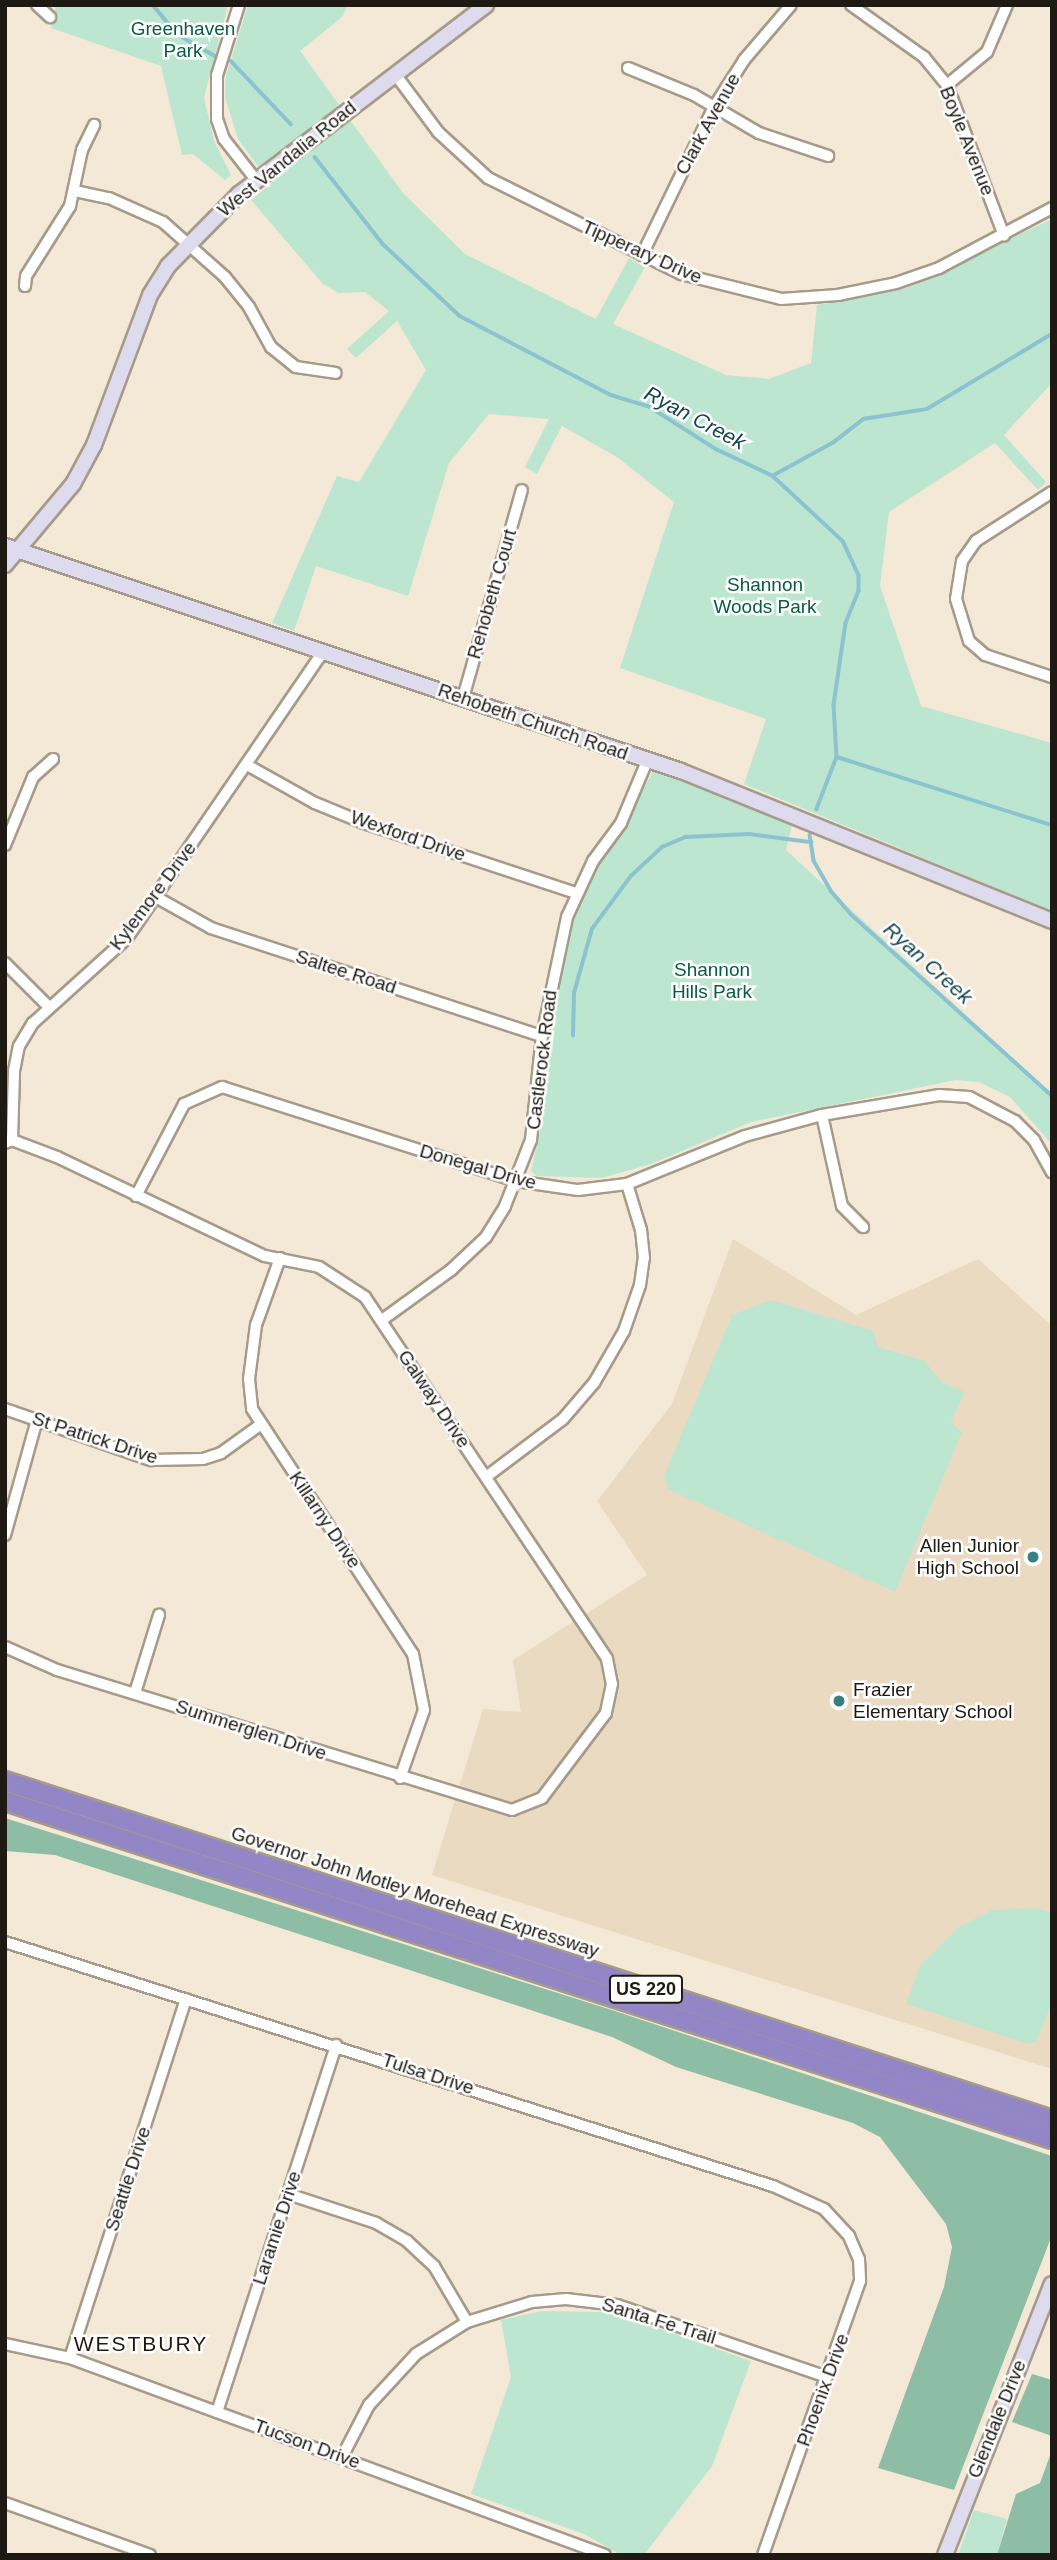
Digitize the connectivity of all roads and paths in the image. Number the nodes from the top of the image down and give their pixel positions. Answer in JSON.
{"nodes":[{"id":1,"x":37,"y":5,"type":"edge"},
{"id":2,"x":239,"y":5,"type":"edge"},
{"id":3,"x":791,"y":5,"type":"edge"},
{"id":4,"x":851,"y":5,"type":"edge"},
{"id":5,"x":1006,"y":5,"type":"edge"},
{"id":6,"x":479,"y":8,"type":"edge"},
{"id":7,"x":50,"y":18,"type":"dead end"},
{"id":8,"x":628,"y":68,"type":"dead end"},
{"id":9,"x":395,"y":74,"type":"junction"},
{"id":10,"x":947,"y":85,"type":"junction"},
{"id":11,"x":714,"y":107,"type":"junction"},
{"id":12,"x":94,"y":125,"type":"dead end"},
{"id":13,"x":828,"y":156,"type":"dead end"},
{"id":14,"x":256,"y":180,"type":"junction"},
{"id":15,"x":75,"y":191,"type":"junction"},
{"id":16,"x":1052,"y":208,"type":"edge"},
{"id":17,"x":1004,"y":236,"type":"junction"},
{"id":18,"x":186,"y":246,"type":"junction"},
{"id":19,"x":642,"y":255,"type":"junction"},
{"id":20,"x":25,"y":286,"type":"dead end"},
{"id":21,"x":336,"y":373,"type":"dead end"},
{"id":22,"x":522,"y":490,"type":"dead end"},
{"id":23,"x":1052,"y":492,"type":"edge"},
{"id":24,"x":12,"y":548,"type":"edge"},
{"id":25,"x":5,"y":565,"type":"edge"},
{"id":26,"x":323,"y":652,"type":"junction"},
{"id":27,"x":1052,"y":677,"type":"edge"},
{"id":28,"x":463,"y":698,"type":"junction"},
{"id":29,"x":53,"y":759,"type":"dead end"},
{"id":30,"x":647,"y":761,"type":"junction"},
{"id":31,"x":247,"y":765,"type":"junction"},
{"id":32,"x":5,"y":845,"type":"edge"},
{"id":33,"x":576,"y":893,"type":"junction"},
{"id":34,"x":156,"y":897,"type":"junction"},
{"id":35,"x":1052,"y":921,"type":"edge"},
{"id":36,"x":5,"y":963,"type":"edge"},
{"id":37,"x":49,"y":1007,"type":"junction"},
{"id":38,"x":542,"y":1036,"type":"junction"},
{"id":39,"x":822,"y":1115,"type":"junction"},
{"id":40,"x":9,"y":1141,"type":"edge"},
{"id":41,"x":1052,"y":1172,"type":"edge"},
{"id":42,"x":516,"y":1181,"type":"junction"},
{"id":43,"x":627,"y":1184,"type":"junction"},
{"id":44,"x":136,"y":1196,"type":"junction"},
{"id":45,"x":863,"y":1227,"type":"dead end"},
{"id":46,"x":280,"y":1258,"type":"junction"},
{"id":47,"x":382,"y":1320,"type":"junction"},
{"id":48,"x":5,"y":1409,"type":"edge"},
{"id":49,"x":37,"y":1420,"type":"junction"},
{"id":50,"x":260,"y":1425,"type":"junction"},
{"id":51,"x":486,"y":1478,"type":"junction"},
{"id":52,"x":5,"y":1535,"type":"edge"},
{"id":53,"x":159,"y":1615,"type":"dead end"},
{"id":54,"x":5,"y":1647,"type":"edge"},
{"id":55,"x":135,"y":1693,"type":"junction"},
{"id":56,"x":400,"y":1778,"type":"junction"},
{"id":57,"x":9,"y":1782,"type":"edge"},
{"id":58,"x":5,"y":1801,"type":"edge"},
{"id":59,"x":499,"y":1809,"type":"joint"},
{"id":60,"x":38,"y":1811,"type":"junction"},
{"id":61,"x":5,"y":1812,"type":"edge"},
{"id":62,"x":5,"y":1942,"type":"edge"},
{"id":63,"x":186,"y":1999,"type":"junction"},
{"id":64,"x":336,"y":2045,"type":"junction"},
{"id":65,"x":1052,"y":2120,"type":"edge"},
{"id":66,"x":1052,"y":2139,"type":"edge"},
{"id":67,"x":288,"y":2194,"type":"junction"},
{"id":68,"x":842,"y":2225,"type":"joint"},
{"id":69,"x":1052,"y":2284,"type":"edge"},
{"id":70,"x":467,"y":2322,"type":"junction"},
{"id":71,"x":5,"y":2344,"type":"edge"},
{"id":72,"x":70,"y":2358,"type":"junction"},
{"id":73,"x":827,"y":2377,"type":"junction"},
{"id":74,"x":218,"y":2412,"type":"junction"},
{"id":75,"x":342,"y":2457,"type":"junction"},
{"id":76,"x":5,"y":2503,"type":"edge"},
{"id":77,"x":150,"y":2555,"type":"edge"},
{"id":78,"x":605,"y":2555,"type":"edge"},
{"id":79,"x":763,"y":2555,"type":"edge"},
{"id":80,"x":945,"y":2555,"type":"edge"}],
"edges":[{"from":1,"to":7,"type":"street"},
{"from":2,"to":14,"type":"street"},
{"from":3,"to":11,"type":"street","name":"Clark Avenue"},
{"from":4,"to":10,"type":"street","name":"Boyle Avenue"},
{"from":5,"to":10,"type":"street"},
{"from":6,"to":9,"type":"street","name":"West Vandalia Road"},
{"from":8,"to":11,"type":"street"},
{"from":9,"to":14,"type":"street","name":"West Vandalia Road"},
{"from":9,"to":19,"type":"street","name":"Tipperary Drive"},
{"from":10,"to":17,"type":"street","name":"Boyle Avenue"},
{"from":11,"to":13,"type":"street"},
{"from":11,"to":19,"type":"street","name":"Clark Avenue"},
{"from":12,"to":15,"type":"street"},
{"from":14,"to":18,"type":"street","name":"West Vandalia Road"},
{"from":15,"to":18,"type":"street"},
{"from":15,"to":20,"type":"street"},
{"from":16,"to":17,"type":"street","name":"Tipperary Drive"},
{"from":17,"to":19,"type":"street","name":"Tipperary Drive"},
{"from":18,"to":21,"type":"street"},
{"from":18,"to":24,"type":"street","name":"West Vandalia Road"},
{"from":22,"to":28,"type":"street","name":"Rehobeth Court"},
{"from":23,"to":27,"type":"street"},
{"from":24,"to":25,"type":"street","name":"West Vandalia Road"},
{"from":24,"to":26,"type":"street","name":"Rehobeth Church Road"},
{"from":26,"to":28,"type":"street","name":"Rehobeth Church Road"},
{"from":26,"to":31,"type":"street","name":"Kylemore Drive"},
{"from":28,"to":30,"type":"street","name":"Rehobeth Church Road"},
{"from":29,"to":32,"type":"street"},
{"from":30,"to":33,"type":"street","name":"Castlerock Road"},
{"from":30,"to":35,"type":"street","name":"Rehobeth Church Road"},
{"from":31,"to":33,"type":"street","name":"Wexford Drive"},
{"from":31,"to":34,"type":"street","name":"Kylemore Drive"},
{"from":33,"to":38,"type":"street","name":"Castlerock Road"},
{"from":34,"to":37,"type":"street","name":"Kylemore Drive"},
{"from":34,"to":38,"type":"street","name":"Saltee Road"},
{"from":36,"to":37,"type":"street"},
{"from":37,"to":40,"type":"street","name":"Kylemore Drive"},
{"from":38,"to":42,"type":"street","name":"Castlerock Road"},
{"from":39,"to":41,"type":"street","name":"Donegal Drive"},
{"from":39,"to":43,"type":"street","name":"Donegal Drive"},
{"from":39,"to":45,"type":"street"},
{"from":40,"to":44,"type":"street","name":"Galway Drive"},
{"from":42,"to":43,"type":"street","name":"Donegal Drive"},
{"from":42,"to":44,"type":"street","name":"Donegal Drive"},
{"from":42,"to":47,"type":"street","name":"Castlerock Road"},
{"from":43,"to":51,"type":"street"},
{"from":44,"to":46,"type":"street","name":"Galway Drive"},
{"from":46,"to":47,"type":"street","name":"Galway Drive"},
{"from":46,"to":50,"type":"street","name":"Killarny Drive"},
{"from":47,"to":51,"type":"street","name":"Galway Drive"},
{"from":48,"to":49,"type":"street","name":"St Patrick Drive"},
{"from":49,"to":50,"type":"street","name":"St Patrick Drive"},
{"from":49,"to":52,"type":"street"},
{"from":50,"to":56,"type":"street","name":"Killarny Drive"},
{"from":51,"to":59,"type":"street","name":"Galway Drive"},
{"from":53,"to":55,"type":"street"},
{"from":54,"to":55,"type":"street","name":"Summerglen Drive"},
{"from":55,"to":56,"type":"street","name":"Summerglen Drive"},
{"from":56,"to":59,"type":"street","name":"Summerglen Drive"},
{"from":57,"to":65,"type":"highway","name":"Governor John Motley Morehead Expressway","number":"US 220"},
{"from":58,"to":60,"type":"highway","name":"Governor John Motley Morehead Expressway","number":"US 220"},
{"from":60,"to":61,"type":"highway"},
{"from":60,"to":66,"type":"highway","name":"Governor John Motley Morehead Expressway","number":"US 220"},
{"from":62,"to":63,"type":"street","name":"Tulsa Drive"},
{"from":63,"to":64,"type":"street","name":"Tulsa Drive"},
{"from":63,"to":72,"type":"street","name":"Seattle Drive"},
{"from":64,"to":67,"type":"street","name":"Laramie Drive"},
{"from":64,"to":68,"type":"street","name":"Tulsa Drive"},
{"from":67,"to":70,"type":"street"},
{"from":67,"to":74,"type":"street","name":"Laramie Drive"},
{"from":68,"to":73,"type":"street","name":"Phoenix Drive"},
{"from":69,"to":80,"type":"street","name":"Glendale Drive"},
{"from":70,"to":73,"type":"street","name":"Santa Fe Trail"},
{"from":70,"to":75,"type":"street","name":"Santa Fe Trail"},
{"from":71,"to":72,"type":"street","name":"Tucson Drive"},
{"from":72,"to":74,"type":"street","name":"Tucson Drive"},
{"from":73,"to":79,"type":"street","name":"Phoenix Drive"},
{"from":74,"to":75,"type":"street","name":"Tucson Drive"},
{"from":75,"to":78,"type":"street","name":"Tucson Drive"},
{"from":76,"to":77,"type":"street"}]}
